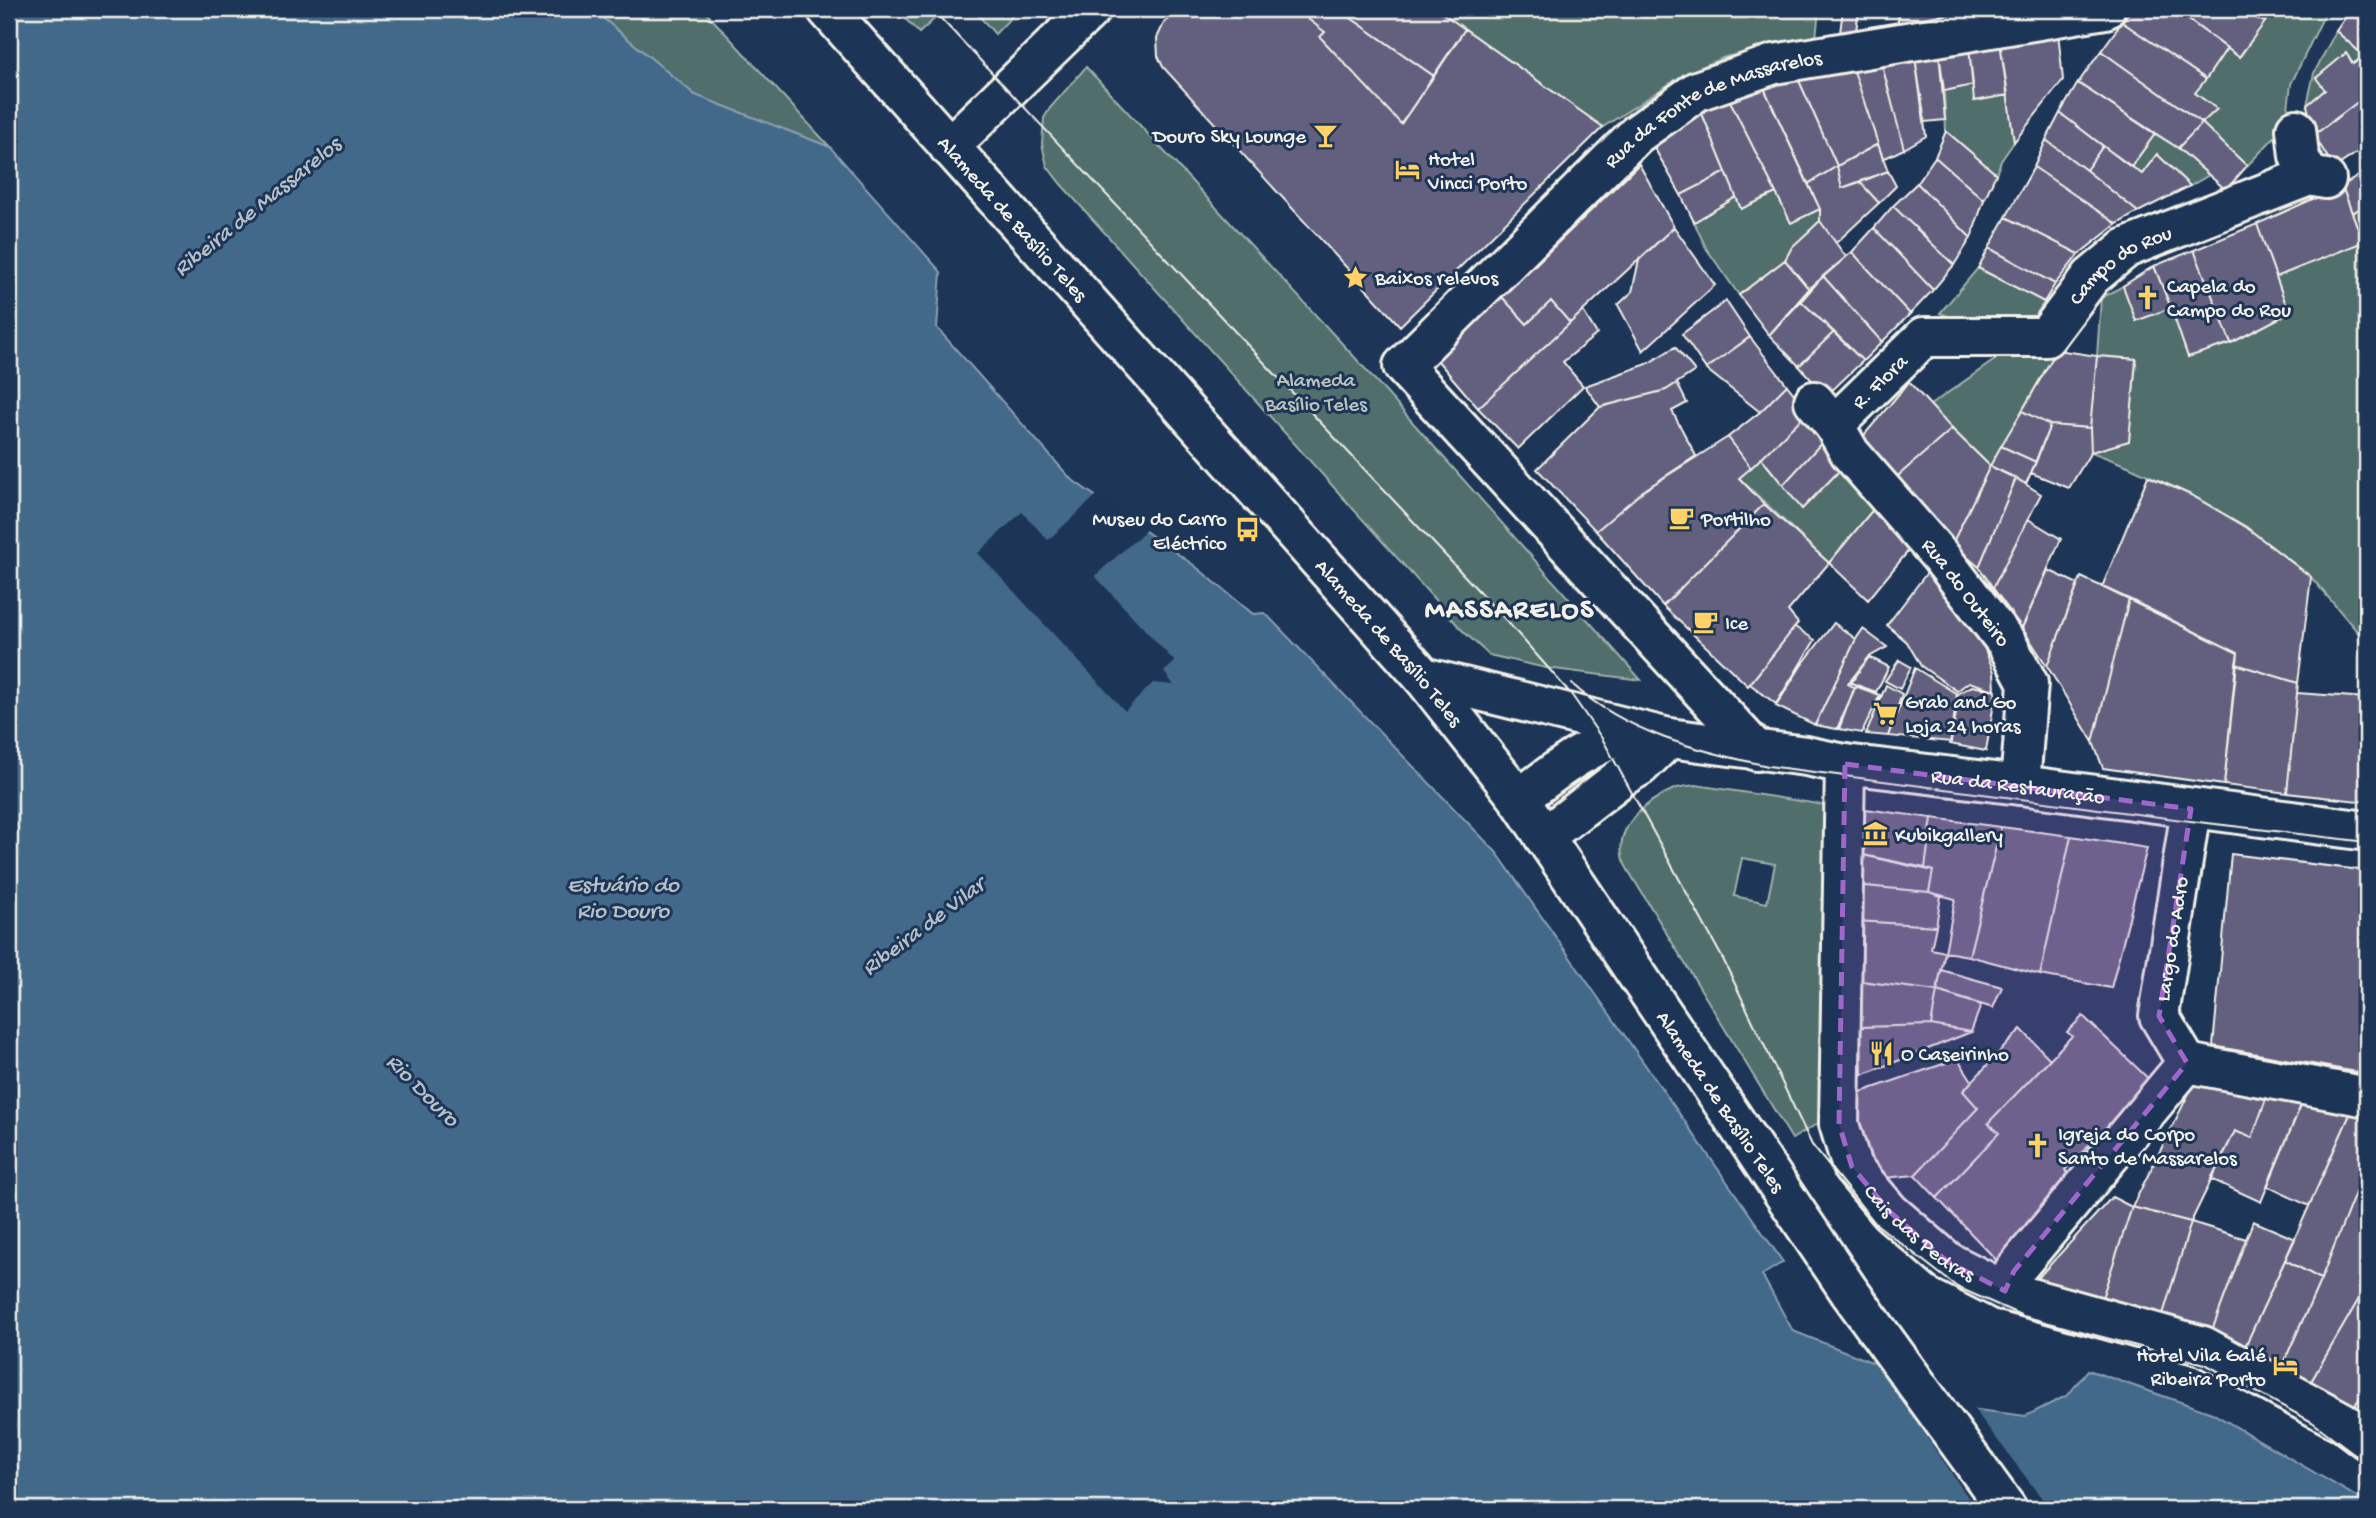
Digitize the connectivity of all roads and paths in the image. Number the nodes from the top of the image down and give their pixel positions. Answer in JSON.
{"nodes":[{"id":1,"x":827,"y":9,"type":"edge"},
{"id":2,"x":2105,"y":9,"type":"edge"},
{"id":3,"x":1085,"y":11,"type":"edge"},
{"id":4,"x":2296,"y":129,"type":"dead end"},
{"id":5,"x":949,"y":147,"type":"junction"},
{"id":6,"x":1924,"y":337,"type":"joint"},
{"id":7,"x":1824,"y":413,"type":"joint"},
{"id":8,"x":1423,"y":677,"type":"junction"},
{"id":9,"x":1651,"y":734,"type":"junction"},
{"id":10,"x":1757,"y":751,"type":"junction"},
{"id":11,"x":1845,"y":764,"type":"junction"},
{"id":12,"x":2021,"y":785,"type":"junction"},
{"id":13,"x":1519,"y":799,"type":"junction"},
{"id":14,"x":2191,"y":809,"type":"junction"},
{"id":15,"x":2367,"y":831,"type":"edge"},
{"id":16,"x":1544,"y":836,"type":"junction"},
{"id":17,"x":2187,"y":1063,"type":"junction"},
{"id":18,"x":2367,"y":1097,"type":"edge"},
{"id":19,"x":2005,"y":1291,"type":"junction"},
{"id":20,"x":2367,"y":1440,"type":"edge"},
{"id":21,"x":2007,"y":1509,"type":"edge"}],
"edges":[{"from":1,"to":5,"type":"street","name":"Alameda de Basílio Teles"},
{"from":2,"to":10,"type":"street","name":"Rua da Fonte de Massarelos"},
{"from":3,"to":5,"type":"street"},
{"from":4,"to":6,"type":"street","name":"Campo do Rou"},
{"from":5,"to":8,"type":"street","name":"Alameda de Basílio Teles"},
{"from":6,"to":7,"type":"street","name":"R. Flora"},
{"from":7,"to":12,"type":"street","name":"Rua do Outeiro"},
{"from":8,"to":9,"type":"street","name":"Rua da Restauração"},
{"from":8,"to":13,"type":"street","name":"Alameda de Basílio Teles"},
{"from":9,"to":10,"type":"street","name":"Rua da Restauração"},
{"from":9,"to":13,"type":"street","name":"Rua da Restauração"},
{"from":9,"to":16,"type":"street"},
{"from":10,"to":11,"type":"street","name":"Rua da Restauração"},
{"from":11,"to":12,"type":"street","name":"Rua da Restauração"},
{"from":11,"to":19,"type":"street","name":"Cais das Pedras"},
{"from":12,"to":14,"type":"street","name":"Rua da Restauração"},
{"from":13,"to":16,"type":"street","name":"Alameda de Basílio Teles"},
{"from":14,"to":15,"type":"street","name":"Rua da Restauração"},
{"from":14,"to":17,"type":"street","name":"Largo do Adro"},
{"from":16,"to":21,"type":"street","name":"Alameda de Basílio Teles"},
{"from":17,"to":18,"type":"street"},
{"from":17,"to":19,"type":"street"},
{"from":19,"to":20,"type":"street","name":"Cais das Pedras"}]}
